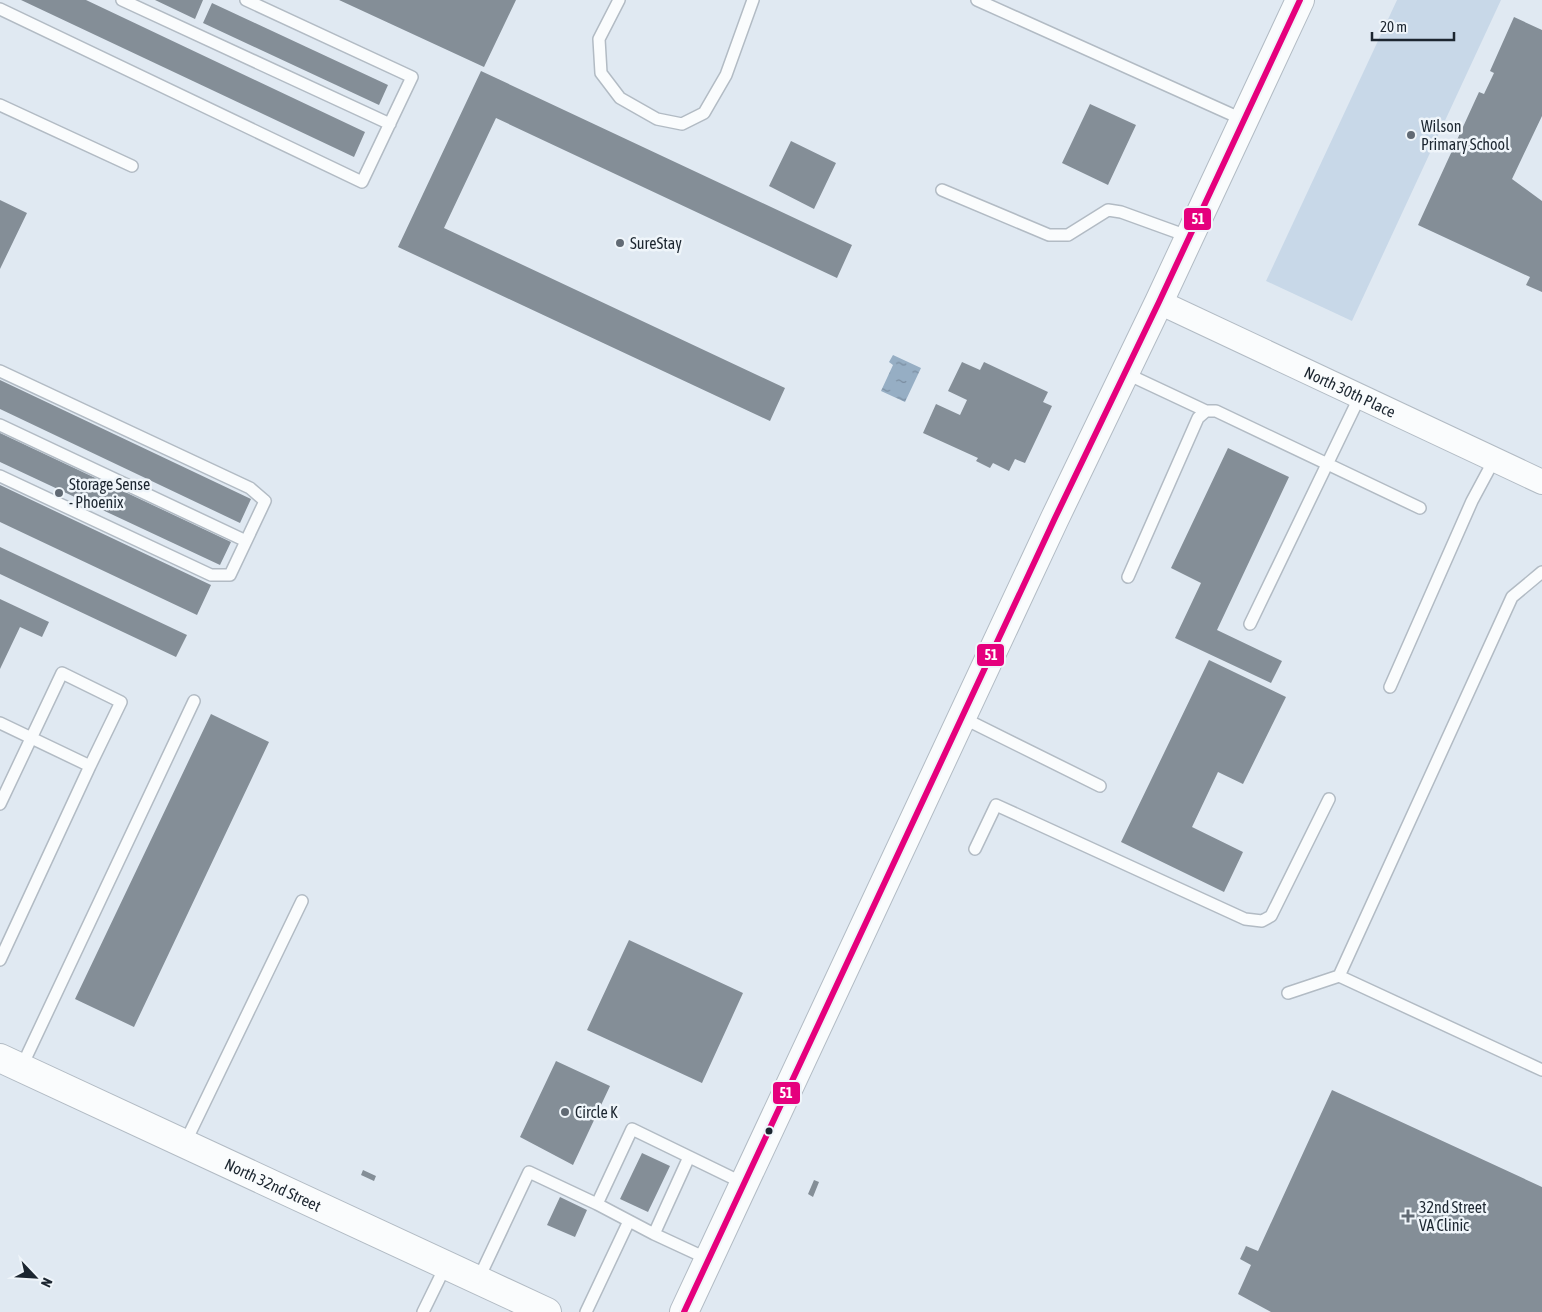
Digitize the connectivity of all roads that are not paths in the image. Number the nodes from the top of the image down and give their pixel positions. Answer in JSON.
{"nodes":[{"id":1,"x":122,"y":0,"type":"edge"},
{"id":2,"x":246,"y":0,"type":"edge"},
{"id":3,"x":619,"y":0,"type":"edge"},
{"id":4,"x":753,"y":0,"type":"edge"},
{"id":5,"x":977,"y":0,"type":"edge"},
{"id":6,"x":1300,"y":0,"type":"edge"},
{"id":7,"x":0,"y":9,"type":"edge"},
{"id":8,"x":0,"y":105,"type":"edge"},
{"id":9,"x":1244,"y":120,"type":"junction"},
{"id":10,"x":390,"y":124,"type":"junction"},
{"id":11,"x":132,"y":166,"type":"dead end"},
{"id":12,"x":942,"y":190,"type":"dead end"},
{"id":13,"x":1190,"y":236,"type":"junction"},
{"id":14,"x":1159,"y":302,"type":"junction"},
{"id":15,"x":0,"y":370,"type":"edge"},
{"id":16,"x":1125,"y":373,"type":"junction"},
{"id":17,"x":1360,"y":396,"type":"junction"},
{"id":18,"x":1206,"y":410,"type":"junction"},
{"id":19,"x":0,"y":424,"type":"edge"},
{"id":20,"x":1494,"y":460,"type":"junction"},
{"id":21,"x":1327,"y":465,"type":"junction"},
{"id":22,"x":0,"y":476,"type":"edge"},
{"id":23,"x":1542,"y":482,"type":"edge"},
{"id":24,"x":1420,"y":508,"type":"dead end"},
{"id":25,"x":246,"y":541,"type":"junction"},
{"id":26,"x":1542,"y":572,"type":"edge"},
{"id":27,"x":1128,"y":577,"type":"dead end"},
{"id":28,"x":1250,"y":624,"type":"dead end"},
{"id":29,"x":1390,"y":687,"type":"dead end"},
{"id":30,"x":194,"y":702,"type":"dead end"},
{"id":31,"x":961,"y":717,"type":"junction"},
{"id":32,"x":0,"y":723,"type":"edge"},
{"id":33,"x":31,"y":738,"type":"junction"},
{"id":34,"x":90,"y":766,"type":"junction"},
{"id":35,"x":1100,"y":786,"type":"dead end"},
{"id":36,"x":1328,"y":799,"type":"dead end"},
{"id":37,"x":0,"y":804,"type":"edge"},
{"id":38,"x":975,"y":848,"type":"dead end"},
{"id":39,"x":302,"y":901,"type":"dead end"},
{"id":40,"x":0,"y":960,"type":"edge"},
{"id":41,"x":1339,"y":976,"type":"junction"},
{"id":42,"x":1288,"y":993,"type":"dead end"},
{"id":43,"x":10,"y":1063,"type":"edge"},
{"id":44,"x":1542,"y":1070,"type":"edge"},
{"id":45,"x":185,"y":1143,"type":"junction"},
{"id":46,"x":689,"y":1157,"type":"junction"},
{"id":47,"x":743,"y":1183,"type":"junction"},
{"id":48,"x":596,"y":1204,"type":"junction"},
{"id":49,"x":629,"y":1221,"type":"junction"},
{"id":50,"x":654,"y":1234,"type":"junction"},
{"id":51,"x":708,"y":1260,"type":"junction"},
{"id":52,"x":446,"y":1265,"type":"junction"},
{"id":53,"x":478,"y":1280,"type":"junction"},
{"id":54,"x":423,"y":1312,"type":"edge"},
{"id":55,"x":548,"y":1312,"type":"edge"},
{"id":56,"x":586,"y":1312,"type":"edge"},
{"id":57,"x":684,"y":1312,"type":"edge"}],
"edges":[{"from":1,"to":10,"type":"lane"},
{"from":2,"to":10,"type":"lane"},
{"from":3,"to":4,"type":"lane"},
{"from":5,"to":9,"type":"lane"},
{"from":6,"to":9,"type":"main road"},
{"from":7,"to":10,"type":"lane"},
{"from":8,"to":11,"type":"lane"},
{"from":9,"to":13,"type":"main road"},
{"from":12,"to":13,"type":"lane"},
{"from":13,"to":14,"type":"main road"},
{"from":14,"to":16,"type":"main road"},
{"from":14,"to":17,"type":"street","name":"North 30th Place"},
{"from":15,"to":25,"type":"lane"},
{"from":16,"to":18,"type":"lane"},
{"from":16,"to":31,"type":"main road"},
{"from":17,"to":20,"type":"street","name":"North 30th Place"},
{"from":17,"to":21,"type":"lane"},
{"from":18,"to":21,"type":"lane"},
{"from":18,"to":27,"type":"lane"},
{"from":19,"to":25,"type":"lane"},
{"from":20,"to":23,"type":"street","name":"North 30th Place"},
{"from":20,"to":29,"type":"lane"},
{"from":21,"to":24,"type":"lane"},
{"from":21,"to":28,"type":"lane"},
{"from":22,"to":25,"type":"lane"},
{"from":26,"to":41,"type":"lane"},
{"from":30,"to":43,"type":"lane"},
{"from":31,"to":35,"type":"lane"},
{"from":31,"to":47,"type":"main road"},
{"from":32,"to":33,"type":"lane"},
{"from":33,"to":34,"type":"lane"},
{"from":33,"to":34,"type":"lane"},
{"from":33,"to":37,"type":"lane"},
{"from":34,"to":40,"type":"lane"},
{"from":36,"to":38,"type":"lane"},
{"from":39,"to":45,"type":"lane"},
{"from":41,"to":42,"type":"lane"},
{"from":41,"to":44,"type":"lane"},
{"from":43,"to":45,"type":"main road","name":"North 32nd Street"},
{"from":45,"to":52,"type":"main road","name":"North 32nd Street"},
{"from":46,"to":47,"type":"lane"},
{"from":46,"to":48,"type":"lane"},
{"from":46,"to":50,"type":"lane"},
{"from":47,"to":51,"type":"main road"},
{"from":48,"to":49,"type":"lane"},
{"from":48,"to":53,"type":"lane"},
{"from":49,"to":50,"type":"lane"},
{"from":49,"to":56,"type":"lane"},
{"from":50,"to":51,"type":"lane"},
{"from":51,"to":57,"type":"main road"},
{"from":52,"to":53,"type":"main road","name":"North 32nd Street"},
{"from":52,"to":54,"type":"lane"},
{"from":53,"to":55,"type":"main road","name":"North 32nd Street"}]}
